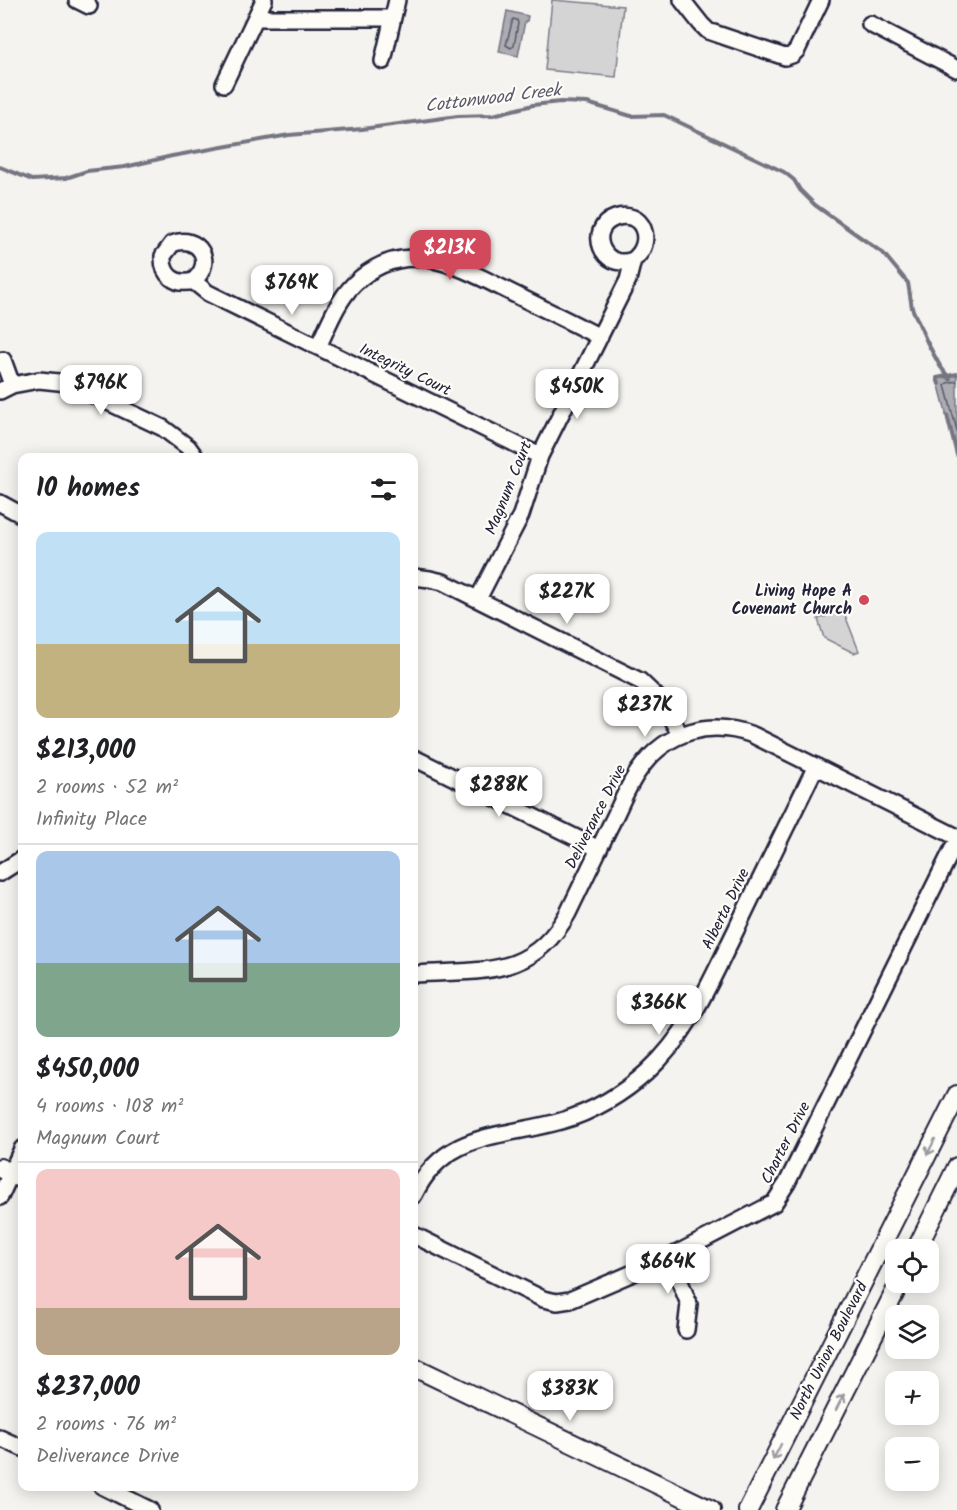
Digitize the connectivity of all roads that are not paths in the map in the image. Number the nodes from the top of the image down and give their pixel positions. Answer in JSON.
{"nodes":[{"id":1,"x":264,"y":0,"type":"edge"},
{"id":2,"x":397,"y":0,"type":"edge"},
{"id":3,"x":682,"y":0,"type":"edge"},
{"id":4,"x":821,"y":0,"type":"edge"},
{"id":5,"x":256,"y":18,"type":"junction"},
{"id":6,"x":393,"y":18,"type":"junction"},
{"id":7,"x":870,"y":24,"type":"dead end"},
{"id":8,"x":383,"y":61,"type":"dead end"},
{"id":9,"x":957,"y":69,"type":"edge"},
{"id":10,"x":224,"y":84,"type":"dead end"},
{"id":11,"x":633,"y":260,"type":"dead end"},
{"id":12,"x":193,"y":281,"type":"dead end"},
{"id":13,"x":600,"y":337,"type":"junction"},
{"id":14,"x":318,"y":347,"type":"junction"},
{"id":15,"x":3,"y":360,"type":"dead end"},
{"id":16,"x":6,"y":388,"type":"edge"},
{"id":17,"x":192,"y":453,"type":"edge"},
{"id":18,"x":540,"y":456,"type":"junction"},
{"id":19,"x":0,"y":504,"type":"edge"},
{"id":20,"x":18,"y":512,"type":"edge"},
{"id":21,"x":418,"y":578,"type":"edge"},
{"id":22,"x":478,"y":599,"type":"junction"},
{"id":23,"x":680,"y":734,"type":"junction"},
{"id":24,"x":418,"y":760,"type":"edge"},
{"id":25,"x":816,"y":766,"type":"junction"},
{"id":26,"x":957,"y":838,"type":"edge"},
{"id":27,"x":599,"y":849,"type":"junction"},
{"id":28,"x":18,"y":862,"type":"edge"},
{"id":29,"x":0,"y":873,"type":"edge"},
{"id":30,"x":418,"y":974,"type":"edge"},
{"id":31,"x":957,"y":1095,"type":"edge"},
{"id":32,"x":18,"y":1158,"type":"edge"},
{"id":33,"x":957,"y":1167,"type":"edge"},
{"id":34,"x":11,"y":1173,"type":"edge"},
{"id":35,"x":418,"y":1189,"type":"edge"},
{"id":36,"x":0,"y":1197,"type":"edge"},
{"id":37,"x":418,"y":1237,"type":"edge"},
{"id":38,"x":921,"y":1239,"type":"edge"},
{"id":39,"x":670,"y":1257,"type":"junction"},
{"id":40,"x":894,"y":1293,"type":"edge"},
{"id":41,"x":686,"y":1330,"type":"dead end"},
{"id":42,"x":418,"y":1368,"type":"edge"},
{"id":43,"x":0,"y":1438,"type":"edge"},
{"id":44,"x":18,"y":1446,"type":"edge"},
{"id":45,"x":112,"y":1491,"type":"edge"},
{"id":46,"x":150,"y":1510,"type":"edge"},
{"id":47,"x":711,"y":1510,"type":"edge"},
{"id":48,"x":748,"y":1510,"type":"edge"},
{"id":49,"x":785,"y":1510,"type":"edge"}],
"edges":[{"from":1,"to":5,"type":"street"},
{"from":2,"to":6,"type":"street"},
{"from":3,"to":4,"type":"street"},
{"from":5,"to":6,"type":"street"},
{"from":5,"to":10,"type":"street"},
{"from":6,"to":8,"type":"street"},
{"from":7,"to":9,"type":"street"},
{"from":11,"to":13,"type":"street","name":"Magnum Court"},
{"from":12,"to":14,"type":"street","name":"Integrity Court"},
{"from":13,"to":14,"type":"street"},
{"from":13,"to":18,"type":"street","name":"Magnum Court"},
{"from":14,"to":18,"type":"street","name":"Integrity Court"},
{"from":15,"to":16,"type":"street"},
{"from":16,"to":17,"type":"street"},
{"from":18,"to":22,"type":"street","name":"Magnum Court"},
{"from":19,"to":20,"type":"street"},
{"from":21,"to":22,"type":"street"},
{"from":22,"to":23,"type":"street"},
{"from":23,"to":25,"type":"street","name":"Deliverance Drive"},
{"from":23,"to":27,"type":"street","name":"Deliverance Drive"},
{"from":24,"to":27,"type":"street"},
{"from":25,"to":26,"type":"street","name":"Deliverance Drive"},
{"from":25,"to":35,"type":"street","name":"Alberta Drive"},
{"from":26,"to":39,"type":"street","name":"Charter Drive"},
{"from":27,"to":30,"type":"street","name":"Deliverance Drive"},
{"from":28,"to":29,"type":"street"},
{"from":31,"to":48,"type":"main road","name":"North Union Boulevard","one_way":true},
{"from":32,"to":34,"type":"street"},
{"from":33,"to":38,"type":"main road"},
{"from":34,"to":36,"type":"street"},
{"from":37,"to":39,"type":"street","name":"Charter Drive"},
{"from":39,"to":41,"type":"street"},
{"from":49,"to":40,"type":"main road","name":"North Union Boulevard","one_way":true},
{"from":42,"to":47,"type":"main road"},
{"from":43,"to":44,"type":"street"},
{"from":45,"to":46,"type":"street"}]}
